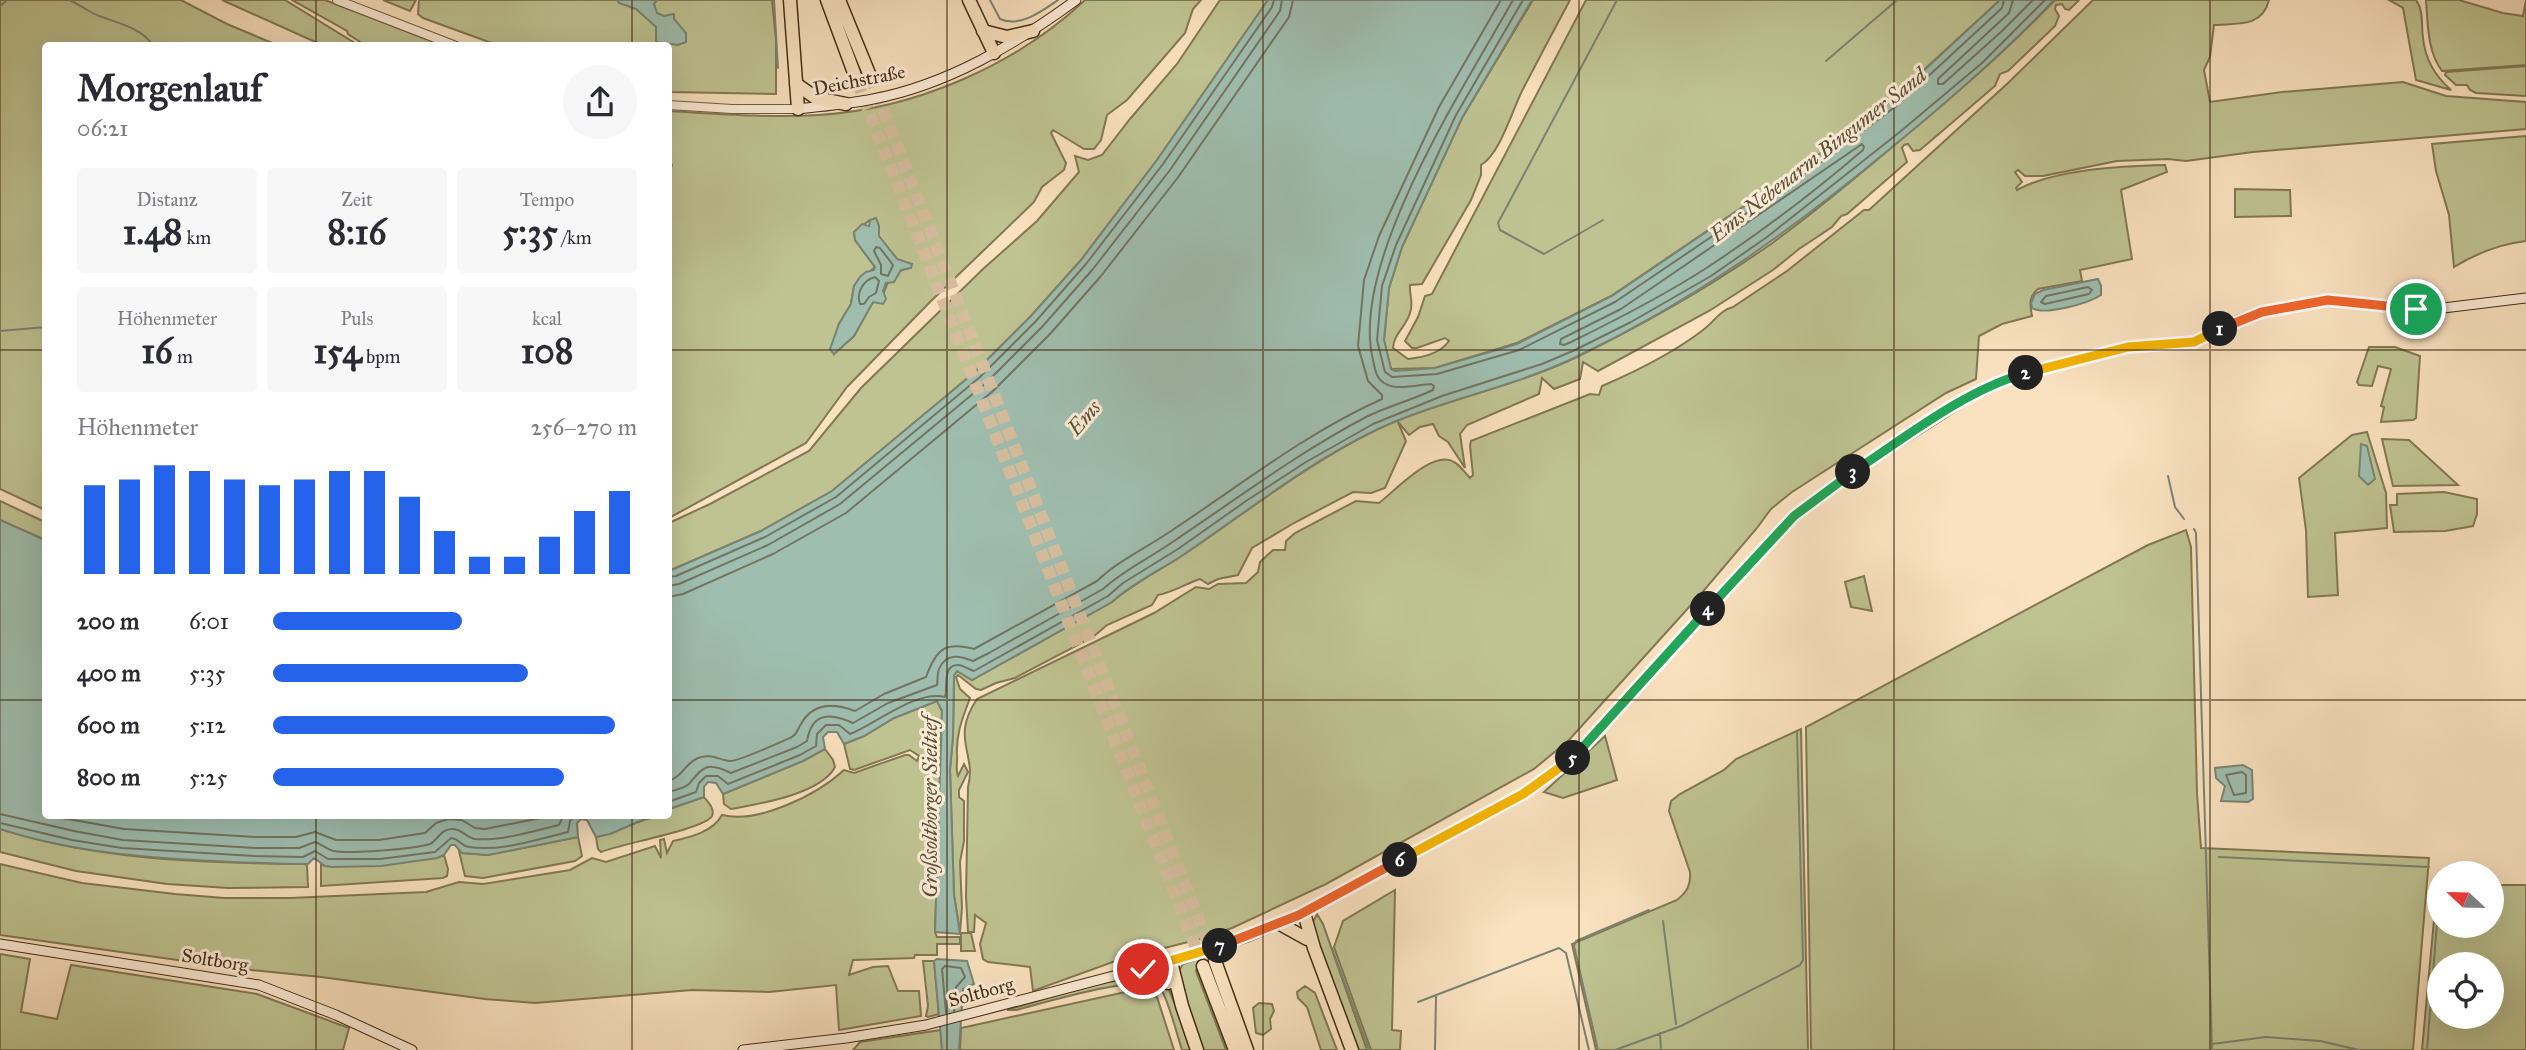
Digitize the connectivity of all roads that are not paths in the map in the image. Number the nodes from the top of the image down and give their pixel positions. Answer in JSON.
{"nodes":[{"id":1,"x":337,"y":0,"type":"edge"},
{"id":2,"x":790,"y":0,"type":"edge"},
{"id":3,"x":827,"y":0,"type":"edge"},
{"id":4,"x":839,"y":0,"type":"edge"},
{"id":5,"x":969,"y":0,"type":"edge"},
{"id":6,"x":1076,"y":0,"type":"edge"},
{"id":7,"x":983,"y":31,"type":"junction"},
{"id":8,"x":1033,"y":31,"type":"junction"},
{"id":9,"x":446,"y":42,"type":"edge"},
{"id":10,"x":994,"y":53,"type":"junction"},
{"id":11,"x":796,"y":84,"type":"junction"},
{"id":12,"x":846,"y":104,"type":"junction"},
{"id":13,"x":672,"y":105,"type":"edge"},
{"id":14,"x":798,"y":109,"type":"junction"},
{"id":15,"x":2526,"y":298,"type":"edge"},
{"id":16,"x":1302,"y":914,"type":"junction"},
{"id":17,"x":1280,"y":924,"type":"junction"},
{"id":18,"x":0,"y":944,"type":"edge"},
{"id":19,"x":1311,"y":944,"type":"junction"},
{"id":20,"x":1169,"y":962,"type":"junction"},
{"id":21,"x":1143,"y":969,"type":"junction"},
{"id":22,"x":1168,"y":983,"type":"junction"},
{"id":23,"x":1182,"y":1006,"type":"junction"},
{"id":24,"x":412,"y":1050,"type":"edge"},
{"id":25,"x":743,"y":1050,"type":"edge"},
{"id":26,"x":1198,"y":1050,"type":"edge"},
{"id":27,"x":1236,"y":1050,"type":"edge"},
{"id":28,"x":1247,"y":1050,"type":"edge"},
{"id":29,"x":1352,"y":1050,"type":"edge"}],
"edges":[{"from":1,"to":9,"type":"street"},
{"from":2,"to":11,"type":"highway"},
{"from":3,"to":4,"type":"highway"},
{"from":5,"to":7,"type":"highway"},
{"from":6,"to":8,"type":"main road","name":"Deichstraße"},
{"from":7,"to":8,"type":"highway"},
{"from":7,"to":10,"type":"highway"},
{"from":8,"to":10,"type":"main road","name":"Deichstraße"},
{"from":10,"to":12,"type":"main road","name":"Deichstraße"},
{"from":11,"to":12,"type":"highway"},
{"from":11,"to":14,"type":"highway"},
{"from":12,"to":14,"type":"main road","name":"Deichstraße"},
{"from":13,"to":14,"type":"street","name":"Deichstraße"},
{"from":15,"to":16,"type":"main road","name":"Soltborg"},
{"from":16,"to":17,"type":"main road","name":"Soltborg"},
{"from":16,"to":19,"type":"highway"},
{"from":17,"to":19,"type":"highway"},
{"from":17,"to":20,"type":"main road","name":"Soltborg"},
{"from":18,"to":24,"type":"main road","name":"Soltborg"},
{"from":19,"to":29,"type":"highway"},
{"from":20,"to":21,"type":"main road","name":"Soltborg"},
{"from":20,"to":22,"type":"highway"},
{"from":20,"to":23,"type":"highway"},
{"from":21,"to":22,"type":"highway"},
{"from":21,"to":25,"type":"main road","name":"Soltborg"},
{"from":22,"to":23,"type":"highway"},
{"from":23,"to":26,"type":"highway"},
{"from":27,"to":28,"type":"highway"}]}
